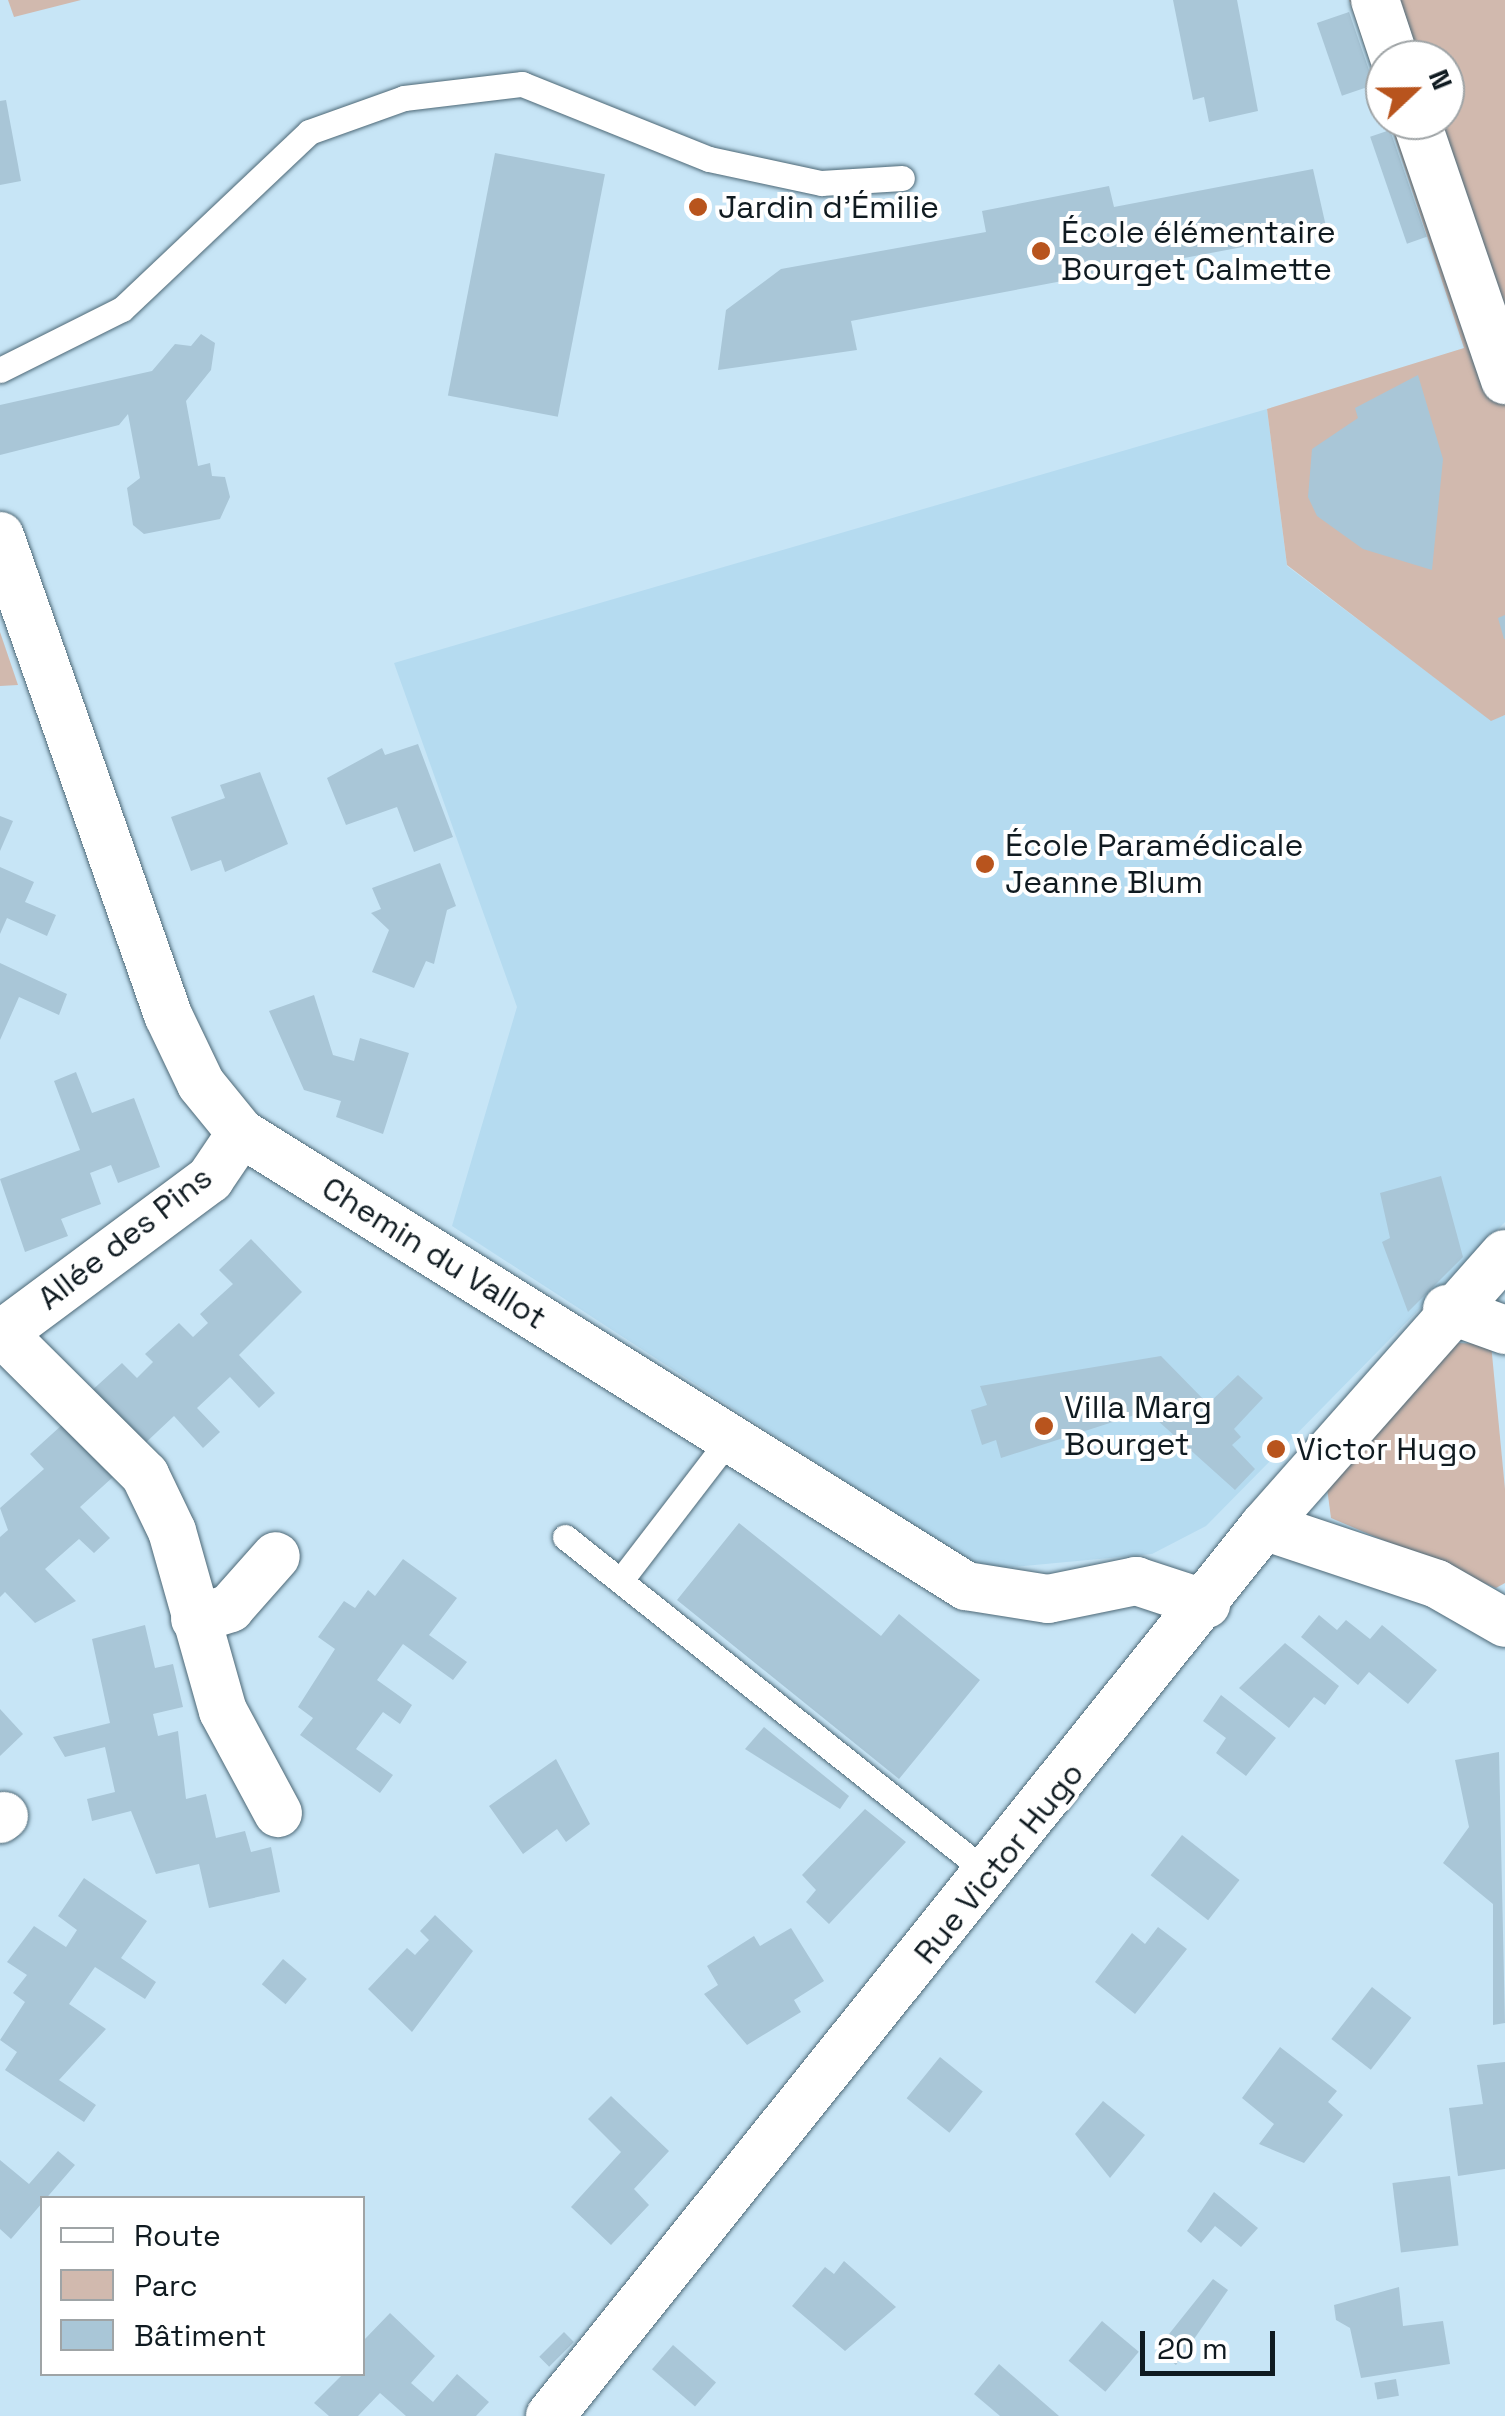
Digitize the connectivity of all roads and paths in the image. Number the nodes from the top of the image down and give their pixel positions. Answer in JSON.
{"nodes":[{"id":1,"x":1375,"y":0,"type":"edge"},
{"id":2,"x":1388,"y":40,"type":"edge"},
{"id":3,"x":1423,"y":140,"type":"edge"},
{"id":4,"x":902,"y":178,"type":"dead end"},
{"id":5,"x":0,"y":370,"type":"edge"},
{"id":6,"x":1505,"y":380,"type":"edge"},
{"id":7,"x":0,"y":536,"type":"edge"},
{"id":8,"x":241,"y":1133,"type":"junction"},
{"id":9,"x":1505,"y":1254,"type":"edge"},
{"id":10,"x":1448,"y":1309,"type":"junction"},
{"id":11,"x":1505,"y":1330,"type":"edge"},
{"id":12,"x":1,"y":1334,"type":"edge"},
{"id":13,"x":730,"y":1438,"type":"junction"},
{"id":14,"x":1264,"y":1526,"type":"junction"},
{"id":15,"x":565,"y":1536,"type":"dead end"},
{"id":16,"x":276,"y":1556,"type":"dead end"},
{"id":17,"x":620,"y":1580,"type":"junction"},
{"id":18,"x":1206,"y":1604,"type":"junction"},
{"id":19,"x":195,"y":1619,"type":"junction"},
{"id":20,"x":1505,"y":1623,"type":"edge"},
{"id":21,"x":278,"y":1813,"type":"dead end"},
{"id":22,"x":989,"y":1874,"type":"junction"},
{"id":23,"x":550,"y":2416,"type":"edge"}],
"edges":[{"from":1,"to":2,"type":"street"},
{"from":3,"to":6,"type":"street"},
{"from":4,"to":5,"type":"lane"},
{"from":7,"to":8,"type":"street","name":"Chemin du Vallot"},
{"from":8,"to":12,"type":"street","name":"Allée des Pins"},
{"from":8,"to":13,"type":"street","name":"Chemin du Vallot"},
{"from":9,"to":10,"type":"street","name":"Rue Victor Hugo"},
{"from":10,"to":11,"type":"street"},
{"from":10,"to":14,"type":"street","name":"Rue Victor Hugo"},
{"from":12,"to":19,"type":"street"},
{"from":13,"to":17,"type":"lane"},
{"from":13,"to":18,"type":"street","name":"Chemin du Vallot"},
{"from":14,"to":18,"type":"street","name":"Rue Victor Hugo"},
{"from":14,"to":20,"type":"street"},
{"from":15,"to":17,"type":"lane"},
{"from":16,"to":19,"type":"street"},
{"from":17,"to":22,"type":"lane"},
{"from":18,"to":22,"type":"street","name":"Rue Victor Hugo"},
{"from":19,"to":21,"type":"street"},
{"from":22,"to":23,"type":"street","name":"Rue Victor Hugo"}]}
